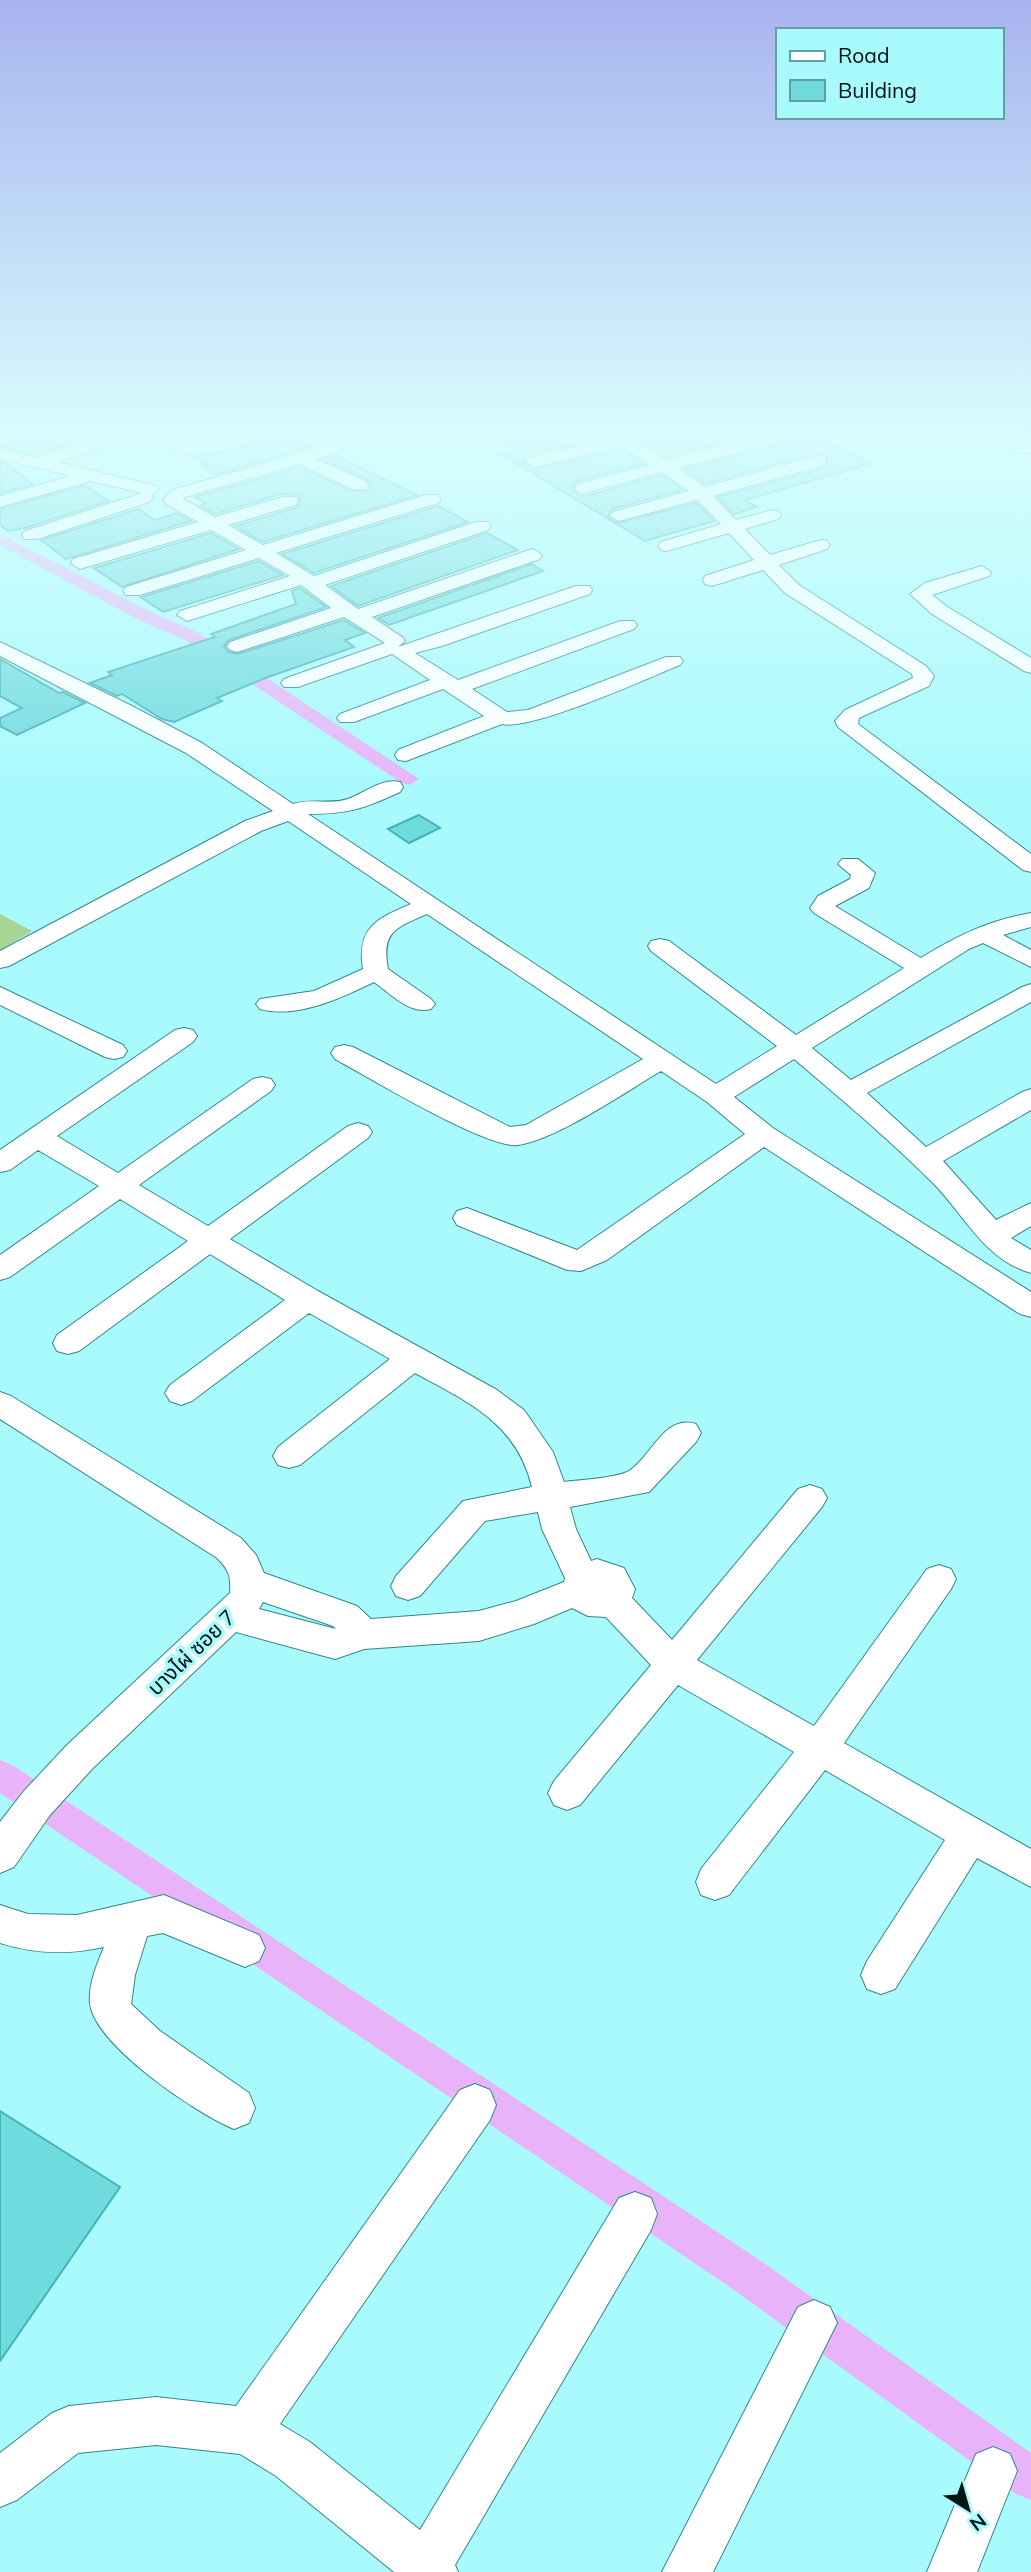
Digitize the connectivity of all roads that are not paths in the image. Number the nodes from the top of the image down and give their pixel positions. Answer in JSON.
{"nodes":[{"id":1,"x":117,"y":552,"type":"edge"},
{"id":2,"x":260,"y":552,"type":"joint"},
{"id":3,"x":399,"y":552,"type":"edge"},
{"id":4,"x":756,"y":552,"type":"edge"},
{"id":5,"x":798,"y":552,"type":"edge"},
{"id":6,"x":533,"y":555,"type":"dead end"},
{"id":7,"x":765,"y":562,"type":"junction"},
{"id":8,"x":80,"y":563,"type":"dead end"},
{"id":9,"x":982,"y":572,"type":"dead end"},
{"id":10,"x":712,"y":580,"type":"dead end"},
{"id":11,"x":307,"y":581,"type":"junction"},
{"id":12,"x":583,"y":590,"type":"dead end"},
{"id":13,"x":133,"y":591,"type":"dead end"},
{"id":14,"x":351,"y":613,"type":"junction"},
{"id":15,"x":187,"y":615,"type":"dead end"},
{"id":16,"x":627,"y":625,"type":"dead end"},
{"id":17,"x":237,"y":646,"type":"dead end"},
{"id":18,"x":400,"y":647,"type":"junction"},
{"id":19,"x":0,"y":648,"type":"edge"},
{"id":20,"x":673,"y":661,"type":"dead end"},
{"id":21,"x":1031,"y":667,"type":"edge"},
{"id":22,"x":291,"y":683,"type":"dead end"},
{"id":23,"x":451,"y":685,"type":"junction"},
{"id":24,"x":347,"y":718,"type":"dead end"},
{"id":25,"x":500,"y":718,"type":"junction"},
{"id":26,"x":406,"y":755,"type":"dead end"},
{"id":27,"x":392,"y":787,"type":"dead end"},
{"id":28,"x":289,"y":811,"type":"junction"},
{"id":29,"x":850,"y":864,"type":"dead end"},
{"id":30,"x":1031,"y":865,"type":"edge"},
{"id":31,"x":430,"y":904,"type":"junction"},
{"id":32,"x":1031,"y":920,"type":"edge"},
{"id":33,"x":984,"y":934,"type":"junction"},
{"id":34,"x":660,"y":946,"type":"dead end"},
{"id":35,"x":1031,"y":960,"type":"edge"},
{"id":36,"x":0,"y":961,"type":"edge"},
{"id":37,"x":922,"y":970,"type":"junction"},
{"id":38,"x":376,"y":972,"type":"junction"},
{"id":39,"x":1031,"y":992,"type":"edge"},
{"id":40,"x":0,"y":995,"type":"edge"},
{"id":41,"x":269,"y":1004,"type":"dead end"},
{"id":42,"x":422,"y":1004,"type":"dead end"},
{"id":43,"x":184,"y":1036,"type":"dead end"},
{"id":44,"x":796,"y":1047,"type":"junction"},
{"id":45,"x":114,"y":1051,"type":"dead end"},
{"id":46,"x":344,"y":1054,"type":"dead end"},
{"id":47,"x":661,"y":1060,"type":"junction"},
{"id":48,"x":262,"y":1085,"type":"dead end"},
{"id":49,"x":849,"y":1092,"type":"junction"},
{"id":50,"x":716,"y":1096,"type":"junction"},
{"id":51,"x":1031,"y":1098,"type":"edge"},
{"id":52,"x":358,"y":1132,"type":"dead end"},
{"id":53,"x":763,"y":1135,"type":"junction"},
{"id":54,"x":38,"y":1137,"type":"junction"},
{"id":55,"x":924,"y":1160,"type":"junction"},
{"id":56,"x":0,"y":1163,"type":"edge"},
{"id":57,"x":121,"y":1187,"type":"junction"},
{"id":58,"x":1031,"y":1213,"type":"edge"},
{"id":59,"x":467,"y":1217,"type":"dead end"},
{"id":60,"x":993,"y":1236,"type":"junction"},
{"id":61,"x":212,"y":1241,"type":"junction"},
{"id":62,"x":1031,"y":1263,"type":"edge"},
{"id":63,"x":0,"y":1270,"type":"edge"},
{"id":64,"x":307,"y":1299,"type":"junction"},
{"id":65,"x":1031,"y":1306,"type":"edge"},
{"id":66,"x":68,"y":1343,"type":"dead end"},
{"id":67,"x":411,"y":1359,"type":"junction"},
{"id":68,"x":181,"y":1394,"type":"dead end"},
{"id":69,"x":0,"y":1404,"type":"edge"},
{"id":70,"x":685,"y":1433,"type":"dead end"},
{"id":71,"x":289,"y":1456,"type":"dead end"},
{"id":72,"x":551,"y":1496,"type":"junction"},
{"id":73,"x":810,"y":1498,"type":"dead end"},
{"id":74,"x":939,"y":1579,"type":"dead end"},
{"id":75,"x":248,"y":1582,"type":"junction"},
{"id":76,"x":408,"y":1586,"type":"dead end"},
{"id":77,"x":591,"y":1590,"type":"junction"},
{"id":78,"x":229,"y":1616,"type":"junction"},
{"id":79,"x":364,"y":1634,"type":"junction"},
{"id":80,"x":674,"y":1665,"type":"junction"},
{"id":81,"x":819,"y":1749,"type":"junction"},
{"id":82,"x":567,"y":1793,"type":"dead end"},
{"id":83,"x":26,"y":1804,"type":"edge"},
{"id":84,"x":970,"y":1835,"type":"junction"},
{"id":85,"x":0,"y":1855,"type":"edge"},
{"id":86,"x":1031,"y":1869,"type":"edge"},
{"id":87,"x":715,"y":1882,"type":"dead end"},
{"id":88,"x":133,"y":1919,"type":"junction"},
{"id":89,"x":0,"y":1924,"type":"edge"},
{"id":90,"x":245,"y":1948,"type":"dead end"},
{"id":91,"x":881,"y":1975,"type":"dead end"},
{"id":92,"x":475,"y":2105,"type":"dead end"},
{"id":93,"x":234,"y":2108,"type":"dead end"},
{"id":94,"x":635,"y":2214,"type":"dead end"},
{"id":95,"x":814,"y":2323,"type":"dead end"},
{"id":96,"x":247,"y":2431,"type":"junction"},
{"id":97,"x":993,"y":2471,"type":"dead end"},
{"id":98,"x":0,"y":2483,"type":"edge"},
{"id":99,"x":429,"y":2569,"type":"edge"},
{"id":100,"x":687,"y":2572,"type":"edge"},
{"id":101,"x":952,"y":2572,"type":"edge"}],
"edges":[{"from":1,"to":8,"type":"street"},
{"from":2,"to":11,"type":"street"},
{"from":2,"to":13,"type":"street"},
{"from":3,"to":11,"type":"street"},
{"from":4,"to":7,"type":"street"},
{"from":5,"to":7,"type":"street"},
{"from":6,"to":14,"type":"street"},
{"from":7,"to":10,"type":"street"},
{"from":7,"to":30,"type":"street"},
{"from":9,"to":21,"type":"street"},
{"from":11,"to":14,"type":"street"},
{"from":11,"to":15,"type":"street"},
{"from":12,"to":18,"type":"street"},
{"from":14,"to":17,"type":"street"},
{"from":14,"to":18,"type":"street"},
{"from":16,"to":23,"type":"street"},
{"from":18,"to":22,"type":"street"},
{"from":18,"to":23,"type":"street"},
{"from":19,"to":28,"type":"street"},
{"from":20,"to":25,"type":"street"},
{"from":23,"to":24,"type":"street"},
{"from":23,"to":25,"type":"street"},
{"from":25,"to":26,"type":"street"},
{"from":27,"to":28,"type":"street"},
{"from":28,"to":31,"type":"street"},
{"from":28,"to":36,"type":"street"},
{"from":29,"to":37,"type":"street"},
{"from":31,"to":38,"type":"street"},
{"from":31,"to":47,"type":"street"},
{"from":32,"to":33,"type":"street"},
{"from":33,"to":35,"type":"street"},
{"from":33,"to":37,"type":"street"},
{"from":34,"to":44,"type":"street"},
{"from":37,"to":44,"type":"street"},
{"from":38,"to":41,"type":"street"},
{"from":38,"to":42,"type":"street"},
{"from":39,"to":49,"type":"street"},
{"from":40,"to":45,"type":"street"},
{"from":43,"to":54,"type":"street"},
{"from":44,"to":49,"type":"street"},
{"from":44,"to":50,"type":"street"},
{"from":46,"to":47,"type":"street"},
{"from":47,"to":50,"type":"street"},
{"from":48,"to":57,"type":"street"},
{"from":49,"to":55,"type":"street"},
{"from":50,"to":53,"type":"street"},
{"from":51,"to":55,"type":"street"},
{"from":52,"to":61,"type":"street"},
{"from":53,"to":59,"type":"street"},
{"from":53,"to":65,"type":"street"},
{"from":54,"to":56,"type":"street"},
{"from":54,"to":57,"type":"street"},
{"from":55,"to":60,"type":"street"},
{"from":57,"to":61,"type":"street"},
{"from":57,"to":63,"type":"street"},
{"from":58,"to":60,"type":"street"},
{"from":60,"to":62,"type":"street"},
{"from":61,"to":64,"type":"street"},
{"from":61,"to":66,"type":"street"},
{"from":64,"to":67,"type":"street"},
{"from":64,"to":68,"type":"street"},
{"from":67,"to":71,"type":"street"},
{"from":67,"to":72,"type":"street"},
{"from":69,"to":75,"type":"street"},
{"from":70,"to":72,"type":"street"},
{"from":72,"to":76,"type":"street"},
{"from":72,"to":77,"type":"street"},
{"from":73,"to":80,"type":"street"},
{"from":74,"to":81,"type":"street"},
{"from":75,"to":78,"type":"street","name":"บางไผ่ ซอย 7"},
{"from":75,"to":79,"type":"street"},
{"from":77,"to":79,"type":"street"},
{"from":77,"to":80,"type":"street"},
{"from":78,"to":79,"type":"street"},
{"from":78,"to":83,"type":"street","name":"บางไผ่ ซอย 7"},
{"from":80,"to":81,"type":"street"},
{"from":80,"to":82,"type":"street"},
{"from":81,"to":84,"type":"street"},
{"from":81,"to":87,"type":"street"},
{"from":83,"to":85,"type":"street","name":"บางไผ่ ซอย 7"},
{"from":84,"to":86,"type":"street"},
{"from":84,"to":91,"type":"street"},
{"from":88,"to":89,"type":"street"},
{"from":88,"to":90,"type":"street"},
{"from":88,"to":93,"type":"street"},
{"from":92,"to":96,"type":"street"},
{"from":94,"to":99,"type":"street"},
{"from":95,"to":100,"type":"street"},
{"from":96,"to":98,"type":"street"},
{"from":96,"to":99,"type":"street"},
{"from":97,"to":101,"type":"street"}]}
